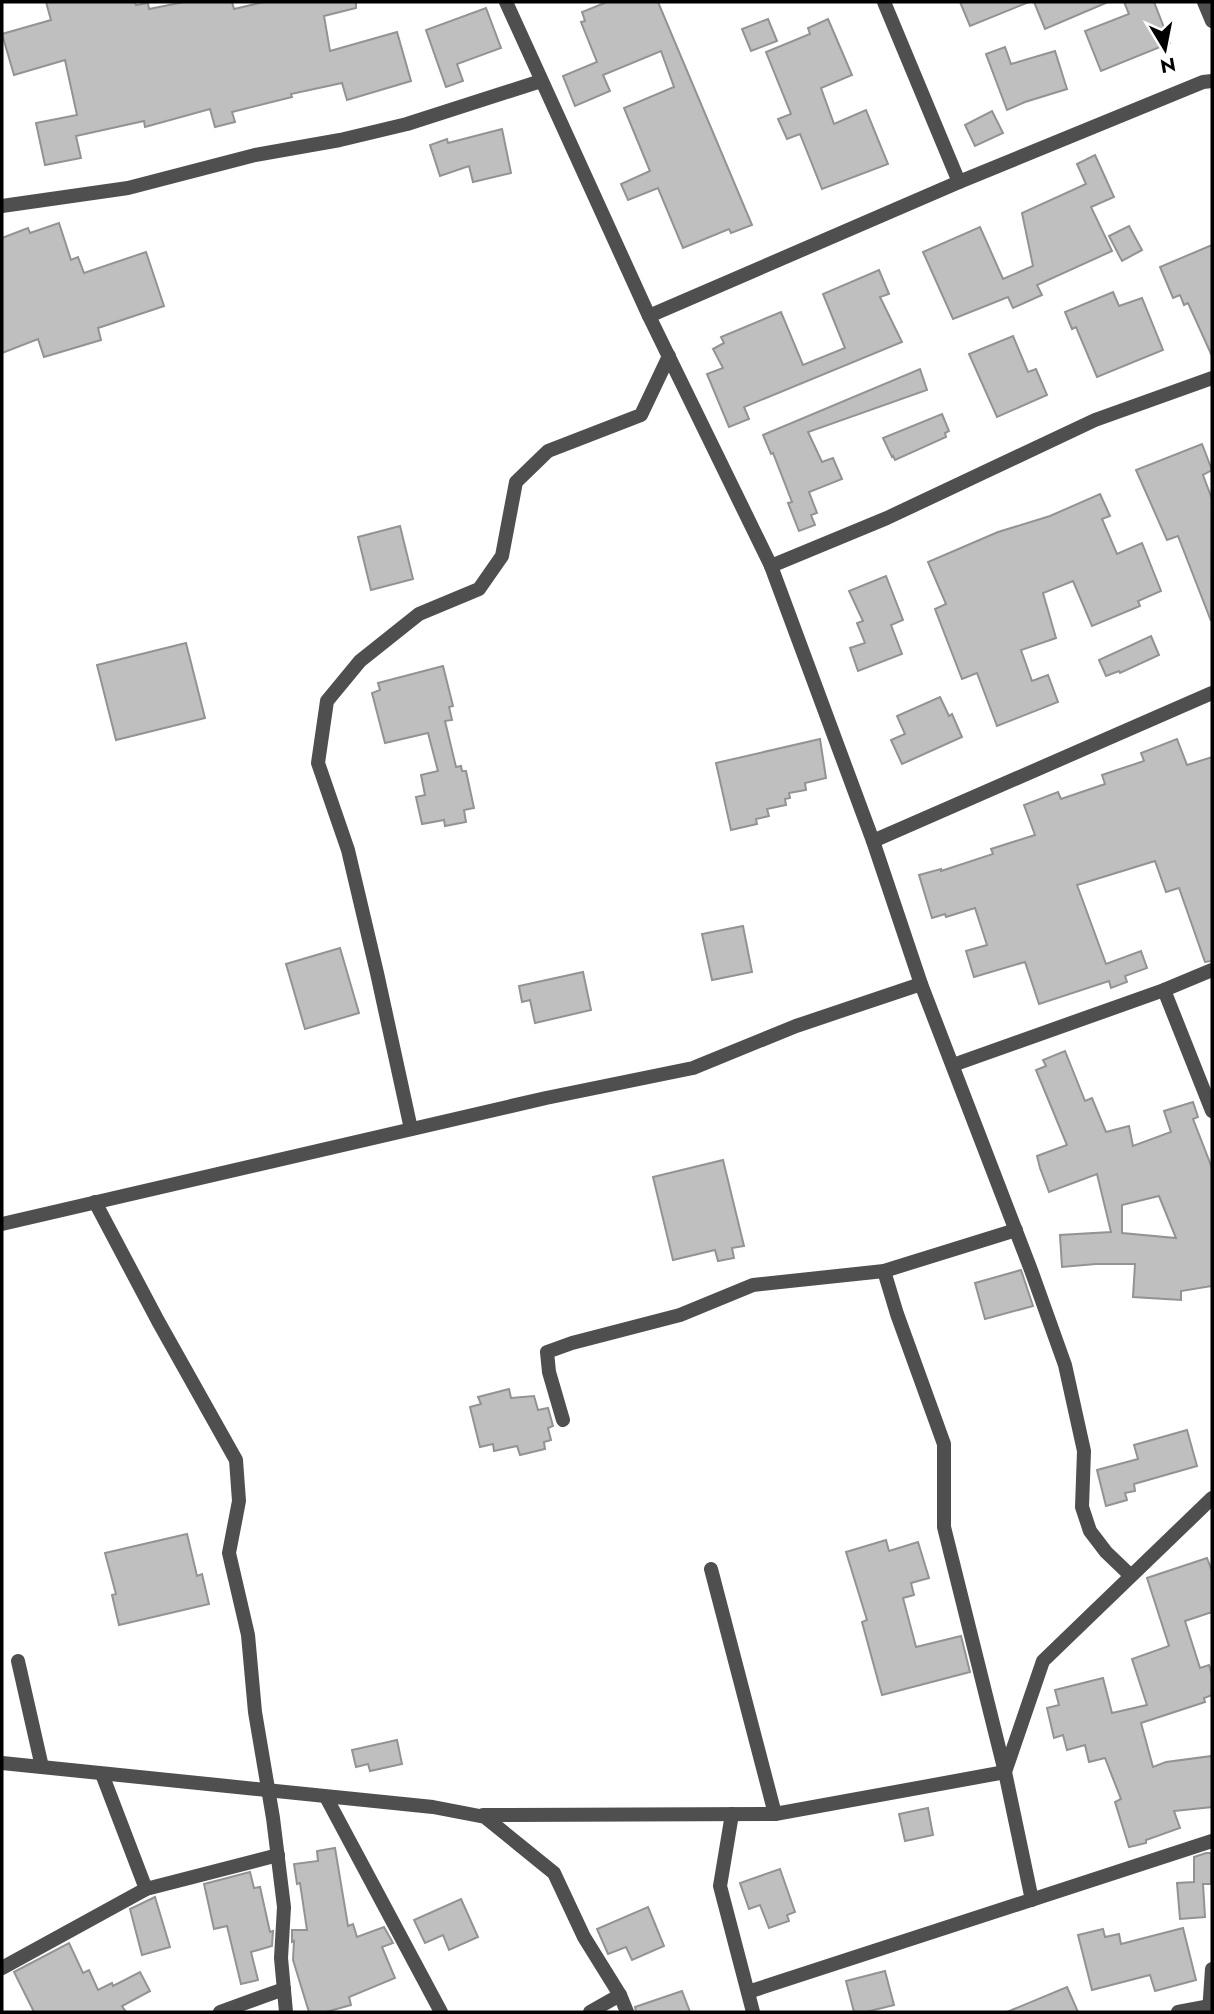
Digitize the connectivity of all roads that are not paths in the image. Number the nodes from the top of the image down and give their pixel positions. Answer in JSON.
{"nodes":[{"id":1,"x":506,"y":2,"type":"edge"},
{"id":2,"x":884,"y":2,"type":"edge"},
{"id":3,"x":1204,"y":2,"type":"edge"},
{"id":4,"x":1212,"y":21,"type":"edge"},
{"id":5,"x":541,"y":81,"type":"junction"},
{"id":6,"x":1212,"y":81,"type":"edge"},
{"id":7,"x":959,"y":182,"type":"junction"},
{"id":8,"x":2,"y":206,"type":"edge"},
{"id":9,"x":649,"y":316,"type":"junction"},
{"id":10,"x":669,"y":356,"type":"junction"},
{"id":11,"x":1212,"y":378,"type":"edge"},
{"id":12,"x":771,"y":566,"type":"junction"},
{"id":13,"x":1212,"y":693,"type":"edge"},
{"id":14,"x":873,"y":841,"type":"junction"},
{"id":15,"x":1212,"y":970,"type":"edge"},
{"id":16,"x":922,"y":984,"type":"junction"},
{"id":17,"x":1164,"y":990,"type":"junction"},
{"id":18,"x":953,"y":1065,"type":"junction"},
{"id":19,"x":1212,"y":1111,"type":"edge"},
{"id":20,"x":411,"y":1129,"type":"junction"},
{"id":21,"x":95,"y":1202,"type":"junction"},
{"id":22,"x":2,"y":1224,"type":"edge"},
{"id":23,"x":1016,"y":1230,"type":"junction"},
{"id":24,"x":884,"y":1271,"type":"junction"},
{"id":25,"x":563,"y":1420,"type":"dead end"},
{"id":26,"x":1212,"y":1498,"type":"edge"},
{"id":27,"x":711,"y":1569,"type":"dead end"},
{"id":28,"x":1130,"y":1575,"type":"junction"},
{"id":29,"x":18,"y":1661,"type":"dead end"},
{"id":30,"x":2,"y":1763,"type":"edge"},
{"id":31,"x":41,"y":1768,"type":"junction"},
{"id":32,"x":1005,"y":1772,"type":"junction"},
{"id":33,"x":102,"y":1774,"type":"junction"},
{"id":34,"x":269,"y":1791,"type":"junction"},
{"id":35,"x":327,"y":1797,"type":"junction"},
{"id":36,"x":732,"y":1814,"type":"junction"},
{"id":37,"x":775,"y":1814,"type":"junction"},
{"id":38,"x":478,"y":1815,"type":"junction"},
{"id":39,"x":1212,"y":1841,"type":"edge"},
{"id":40,"x":278,"y":1855,"type":"junction"},
{"id":41,"x":146,"y":1889,"type":"junction"},
{"id":42,"x":1032,"y":1900,"type":"junction"},
{"id":43,"x":2,"y":1968,"type":"edge"},
{"id":44,"x":1212,"y":1969,"type":"edge"},
{"id":45,"x":1212,"y":1988,"type":"edge"},
{"id":46,"x":284,"y":1989,"type":"junction"},
{"id":47,"x":748,"y":1993,"type":"junction"},
{"id":48,"x":620,"y":1995,"type":"junction"},
{"id":49,"x":1210,"y":2009,"type":"edge"},
{"id":50,"x":220,"y":2012,"type":"edge"},
{"id":51,"x":286,"y":2012,"type":"edge"},
{"id":52,"x":441,"y":2012,"type":"edge"},
{"id":53,"x":590,"y":2012,"type":"edge"},
{"id":54,"x":627,"y":2012,"type":"edge"},
{"id":55,"x":753,"y":2012,"type":"edge"},
{"id":56,"x":1178,"y":2012,"type":"edge"}],
"edges":[{"from":1,"to":5,"type":"street"},
{"from":2,"to":7,"type":"street"},
{"from":3,"to":4,"type":"street"},
{"from":5,"to":8,"type":"street"},
{"from":5,"to":9,"type":"street"},
{"from":6,"to":7,"type":"street"},
{"from":7,"to":9,"type":"street"},
{"from":9,"to":10,"type":"street"},
{"from":10,"to":12,"type":"street"},
{"from":10,"to":20,"type":"street"},
{"from":11,"to":12,"type":"street"},
{"from":12,"to":14,"type":"street"},
{"from":13,"to":14,"type":"street"},
{"from":14,"to":16,"type":"street"},
{"from":15,"to":17,"type":"street"},
{"from":16,"to":18,"type":"street"},
{"from":16,"to":20,"type":"street"},
{"from":17,"to":18,"type":"street"},
{"from":17,"to":19,"type":"street"},
{"from":18,"to":23,"type":"street"},
{"from":20,"to":21,"type":"street"},
{"from":21,"to":22,"type":"street"},
{"from":21,"to":34,"type":"street"},
{"from":23,"to":24,"type":"street"},
{"from":23,"to":28,"type":"street"},
{"from":24,"to":25,"type":"street"},
{"from":24,"to":32,"type":"street"},
{"from":26,"to":28,"type":"street"},
{"from":27,"to":37,"type":"street"},
{"from":28,"to":32,"type":"street"},
{"from":29,"to":31,"type":"street"},
{"from":30,"to":31,"type":"street"},
{"from":31,"to":33,"type":"street"},
{"from":32,"to":37,"type":"street"},
{"from":32,"to":42,"type":"street"},
{"from":33,"to":34,"type":"street"},
{"from":33,"to":41,"type":"street"},
{"from":34,"to":35,"type":"street"},
{"from":34,"to":40,"type":"street"},
{"from":35,"to":38,"type":"street"},
{"from":35,"to":52,"type":"street"},
{"from":36,"to":37,"type":"street"},
{"from":36,"to":38,"type":"street"},
{"from":36,"to":47,"type":"street"},
{"from":38,"to":48,"type":"street"},
{"from":39,"to":42,"type":"street"},
{"from":40,"to":41,"type":"street"},
{"from":40,"to":46,"type":"street"},
{"from":41,"to":43,"type":"street"},
{"from":42,"to":47,"type":"street"},
{"from":44,"to":45,"type":"street"},
{"from":45,"to":49,"type":"street"},
{"from":46,"to":50,"type":"street"},
{"from":46,"to":51,"type":"street"},
{"from":47,"to":55,"type":"street"},
{"from":48,"to":53,"type":"street"},
{"from":48,"to":54,"type":"street"},
{"from":49,"to":56,"type":"street"}]}
